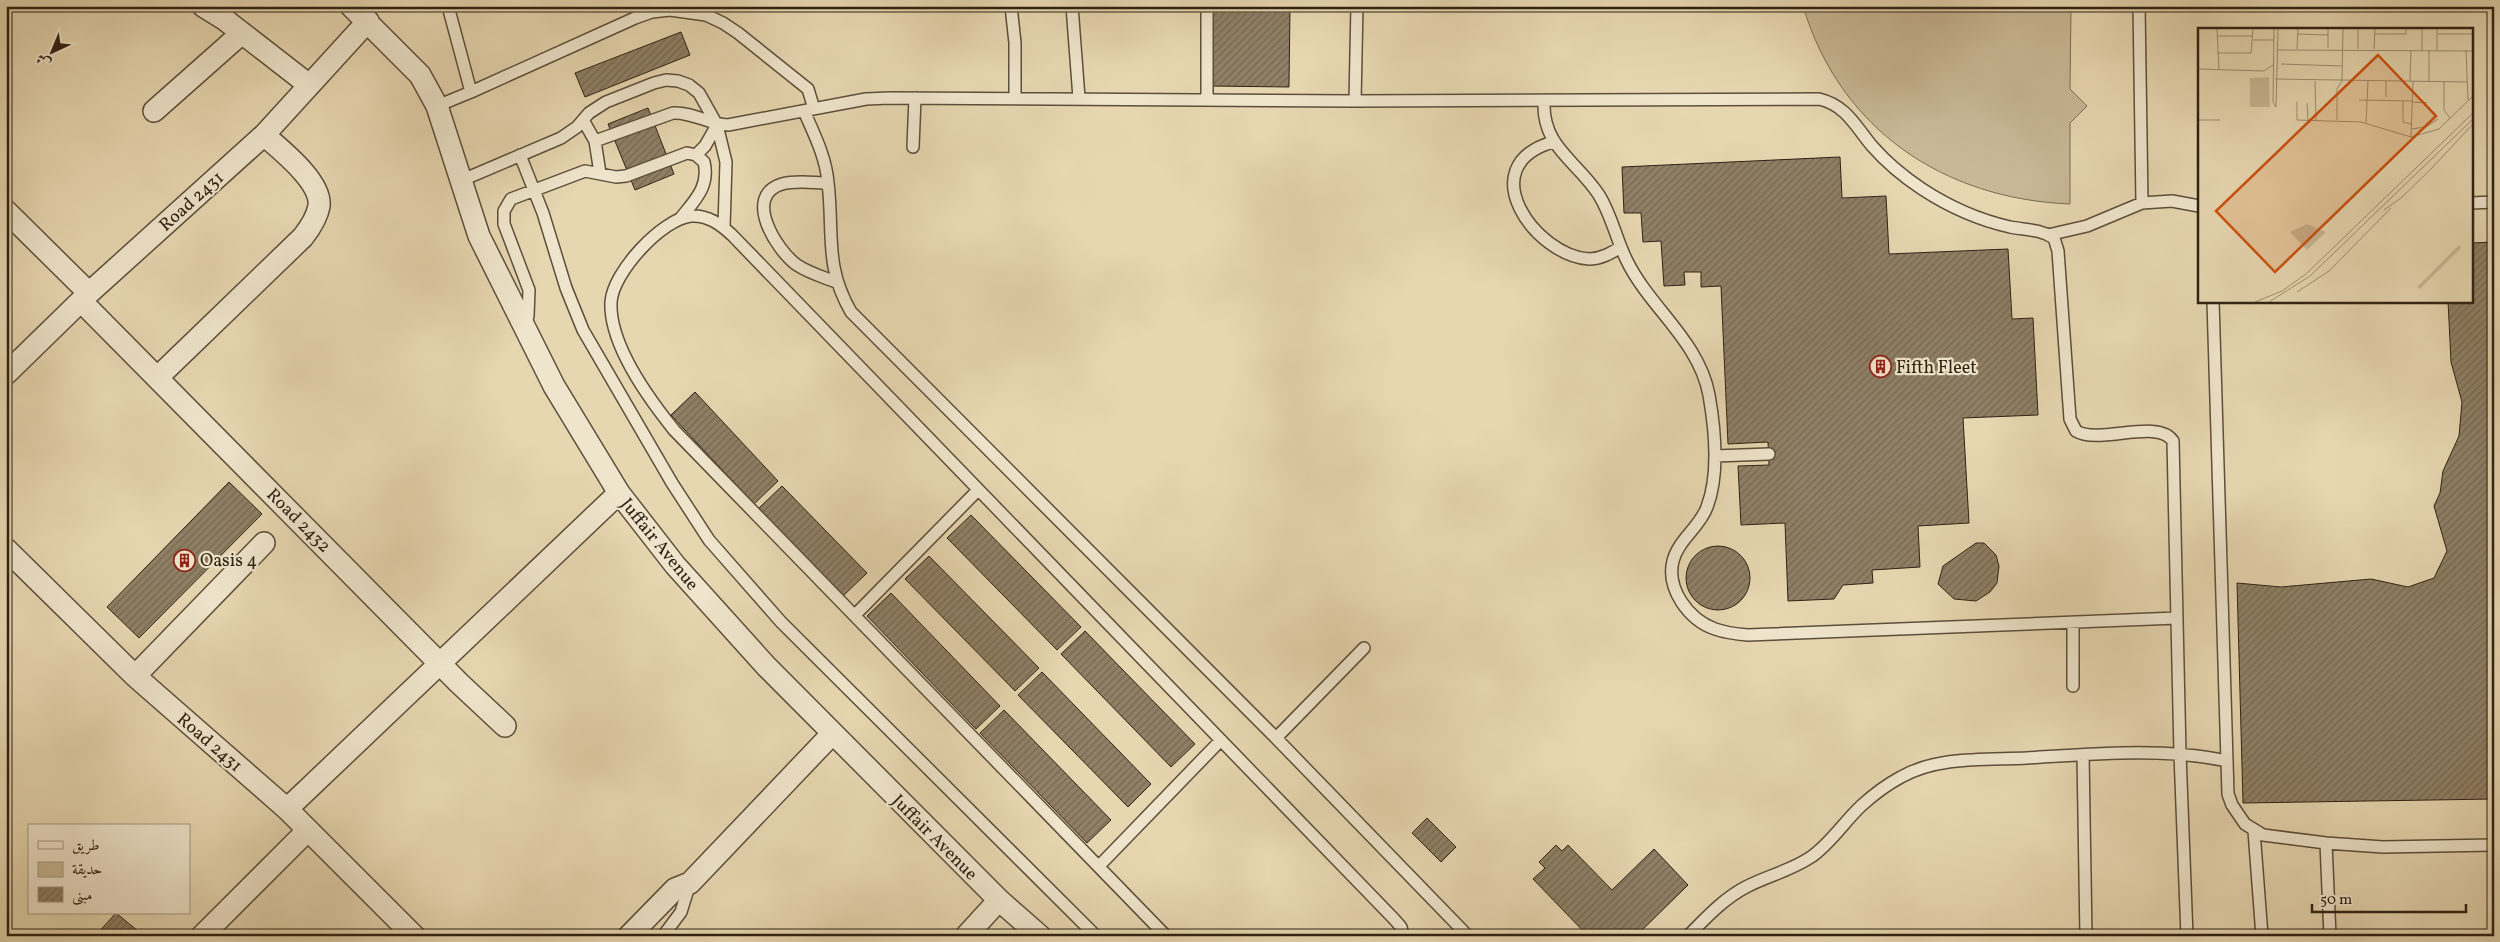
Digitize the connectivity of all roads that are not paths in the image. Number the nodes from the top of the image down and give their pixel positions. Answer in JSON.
{"nodes":[{"id":1,"x":203,"y":6,"type":"edge"},
{"id":2,"x":351,"y":6,"type":"edge"},
{"id":3,"x":448,"y":6,"type":"edge"},
{"id":4,"x":1011,"y":6,"type":"edge"},
{"id":5,"x":1072,"y":6,"type":"edge"},
{"id":6,"x":1207,"y":6,"type":"edge"},
{"id":7,"x":1357,"y":6,"type":"edge"},
{"id":8,"x":2139,"y":6,"type":"edge"},
{"id":9,"x":368,"y":21,"type":"junction"},
{"id":10,"x":242,"y":33,"type":"junction"},
{"id":11,"x":309,"y":85,"type":"junction"},
{"id":12,"x":471,"y":92,"type":"junction"},
{"id":13,"x":1015,"y":97,"type":"junction"},
{"id":14,"x":915,"y":98,"type":"junction"},
{"id":15,"x":1079,"y":98,"type":"junction"},
{"id":16,"x":1206,"y":99,"type":"junction"},
{"id":17,"x":1355,"y":101,"type":"junction"},
{"id":18,"x":1544,"y":101,"type":"junction"},
{"id":19,"x":437,"y":106,"type":"junction"},
{"id":20,"x":809,"y":110,"type":"junction"},
{"id":21,"x":154,"y":111,"type":"dead end"},
{"id":22,"x":583,"y":120,"type":"junction"},
{"id":23,"x":717,"y":125,"type":"junction"},
{"id":24,"x":264,"y":135,"type":"junction"},
{"id":25,"x":595,"y":141,"type":"junction"},
{"id":26,"x":1553,"y":142,"type":"junction"},
{"id":27,"x":913,"y":147,"type":"dead end"},
{"id":28,"x":520,"y":155,"type":"junction"},
{"id":29,"x":696,"y":155,"type":"junction"},
{"id":30,"x":600,"y":173,"type":"junction"},
{"id":31,"x":460,"y":182,"type":"junction"},
{"id":32,"x":828,"y":184,"type":"junction"},
{"id":33,"x":534,"y":190,"type":"junction"},
{"id":34,"x":2494,"y":202,"type":"edge"},
{"id":35,"x":2142,"y":203,"type":"junction"},
{"id":36,"x":2472,"y":203,"type":"edge"},
{"id":37,"x":2198,"y":206,"type":"edge"},
{"id":38,"x":6,"y":211,"type":"edge"},
{"id":39,"x":680,"y":219,"type":"junction"},
{"id":40,"x":724,"y":227,"type":"junction"},
{"id":41,"x":2048,"y":234,"type":"junction"},
{"id":42,"x":1621,"y":247,"type":"junction"},
{"id":43,"x":836,"y":282,"type":"junction"},
{"id":44,"x":85,"y":297,"type":"junction"},
{"id":45,"x":2213,"y":302,"type":"edge"},
{"id":46,"x":524,"y":326,"type":"junction"},
{"id":47,"x":6,"y":374,"type":"edge"},
{"id":48,"x":158,"y":377,"type":"junction"},
{"id":49,"x":1769,"y":454,"type":"dead end"},
{"id":50,"x":1714,"y":456,"type":"junction"},
{"id":51,"x":978,"y":490,"type":"junction"},
{"id":52,"x":619,"y":493,"type":"junction"},
{"id":53,"x":264,"y":543,"type":"dead end"},
{"id":54,"x":6,"y":549,"type":"edge"},
{"id":55,"x":855,"y":615,"type":"junction"},
{"id":56,"x":2177,"y":618,"type":"junction"},
{"id":57,"x":2073,"y":623,"type":"junction"},
{"id":58,"x":1364,"y":648,"type":"dead end"},
{"id":59,"x":440,"y":663,"type":"junction"},
{"id":60,"x":134,"y":676,"type":"junction"},
{"id":61,"x":2073,"y":686,"type":"dead end"},
{"id":62,"x":505,"y":726,"type":"dead end"},
{"id":63,"x":832,"y":734,"type":"junction"},
{"id":64,"x":1276,"y":738,"type":"junction"},
{"id":65,"x":1221,"y":740,"type":"junction"},
{"id":66,"x":2180,"y":754,"type":"junction"},
{"id":67,"x":2083,"y":755,"type":"junction"},
{"id":68,"x":2227,"y":761,"type":"junction"},
{"id":69,"x":287,"y":809,"type":"junction"},
{"id":70,"x":308,"y":830,"type":"junction"},
{"id":71,"x":2254,"y":831,"type":"junction"},
{"id":72,"x":2326,"y":843,"type":"junction"},
{"id":73,"x":2494,"y":845,"type":"edge"},
{"id":74,"x":1099,"y":866,"type":"junction"},
{"id":75,"x":690,"y":883,"type":"junction"},
{"id":76,"x":999,"y":900,"type":"junction"},
{"id":77,"x":202,"y":936,"type":"edge"},
{"id":78,"x":414,"y":936,"type":"edge"},
{"id":79,"x":630,"y":936,"type":"edge"},
{"id":80,"x":664,"y":936,"type":"edge"},
{"id":81,"x":966,"y":936,"type":"edge"},
{"id":82,"x":1040,"y":936,"type":"edge"},
{"id":83,"x":1096,"y":936,"type":"edge"},
{"id":84,"x":1166,"y":936,"type":"edge"},
{"id":85,"x":1403,"y":936,"type":"edge"},
{"id":86,"x":1468,"y":936,"type":"edge"},
{"id":87,"x":1688,"y":936,"type":"edge"},
{"id":88,"x":2086,"y":936,"type":"edge"},
{"id":89,"x":2187,"y":936,"type":"edge"},
{"id":90,"x":2262,"y":936,"type":"edge"},
{"id":91,"x":2330,"y":936,"type":"edge"}],
"edges":[{"from":1,"to":10,"type":"street"},
{"from":2,"to":9,"type":"street","name":"Juffair Avenue"},
{"from":3,"to":12,"type":"lane"},
{"from":4,"to":13,"type":"lane"},
{"from":5,"to":15,"type":"lane"},
{"from":6,"to":16,"type":"lane"},
{"from":7,"to":17,"type":"lane"},
{"from":8,"to":35,"type":"lane"},
{"from":9,"to":11,"type":"street","name":"Road 2431"},
{"from":9,"to":19,"type":"street","name":"Juffair Avenue"},
{"from":10,"to":11,"type":"street"},
{"from":10,"to":21,"type":"street"},
{"from":11,"to":24,"type":"street","name":"Road 2431"},
{"from":12,"to":19,"type":"lane"},
{"from":12,"to":20,"type":"lane"},
{"from":13,"to":14,"type":"lane"},
{"from":13,"to":15,"type":"lane"},
{"from":14,"to":20,"type":"lane"},
{"from":14,"to":27,"type":"lane"},
{"from":15,"to":16,"type":"lane"},
{"from":16,"to":17,"type":"lane"},
{"from":17,"to":18,"type":"lane"},
{"from":18,"to":26,"type":"lane"},
{"from":18,"to":41,"type":"lane"},
{"from":19,"to":31,"type":"street","name":"Juffair Avenue"},
{"from":20,"to":23,"type":"lane"},
{"from":20,"to":32,"type":"lane"},
{"from":22,"to":23,"type":"lane"},
{"from":22,"to":25,"type":"lane"},
{"from":22,"to":28,"type":"lane"},
{"from":23,"to":25,"type":"lane"},
{"from":23,"to":29,"type":"lane"},
{"from":23,"to":40,"type":"lane"},
{"from":24,"to":44,"type":"street","name":"Road 2431"},
{"from":24,"to":48,"type":"street"},
{"from":25,"to":30,"type":"lane"},
{"from":26,"to":42,"type":"lane"},
{"from":26,"to":42,"type":"lane"},
{"from":28,"to":31,"type":"lane"},
{"from":28,"to":33,"type":"lane"},
{"from":29,"to":30,"type":"lane"},
{"from":29,"to":39,"type":"lane"},
{"from":30,"to":33,"type":"lane"},
{"from":31,"to":46,"type":"street","name":"Juffair Avenue"},
{"from":32,"to":43,"type":"lane"},
{"from":32,"to":43,"type":"lane"},
{"from":33,"to":46,"type":"lane"},
{"from":33,"to":83,"type":"lane"},
{"from":34,"to":36,"type":"lane"},
{"from":35,"to":37,"type":"lane"},
{"from":35,"to":41,"type":"lane"},
{"from":38,"to":44,"type":"street","name":"Road 2432"},
{"from":39,"to":40,"type":"lane"},
{"from":39,"to":55,"type":"lane"},
{"from":40,"to":51,"type":"lane"},
{"from":41,"to":56,"type":"lane"},
{"from":42,"to":50,"type":"lane"},
{"from":43,"to":64,"type":"lane"},
{"from":44,"to":47,"type":"street","name":"Road 2431"},
{"from":44,"to":48,"type":"street","name":"Road 2432"},
{"from":45,"to":68,"type":"lane"},
{"from":46,"to":52,"type":"street","name":"Juffair Avenue"},
{"from":48,"to":59,"type":"street","name":"Road 2432"},
{"from":49,"to":50,"type":"lane"},
{"from":50,"to":57,"type":"lane"},
{"from":51,"to":55,"type":"lane"},
{"from":51,"to":65,"type":"lane"},
{"from":52,"to":59,"type":"street"},
{"from":52,"to":63,"type":"street","name":"Juffair Avenue"},
{"from":53,"to":60,"type":"street"},
{"from":54,"to":60,"type":"street","name":"Road 2431"},
{"from":55,"to":74,"type":"lane"},
{"from":56,"to":57,"type":"lane"},
{"from":56,"to":66,"type":"lane"},
{"from":57,"to":61,"type":"lane"},
{"from":58,"to":64,"type":"lane"},
{"from":59,"to":62,"type":"street","name":"Road 2432"},
{"from":59,"to":69,"type":"street"},
{"from":60,"to":69,"type":"street","name":"Road 2431"},
{"from":63,"to":75,"type":"street"},
{"from":63,"to":76,"type":"street","name":"Juffair Avenue"},
{"from":64,"to":86,"type":"lane"},
{"from":65,"to":74,"type":"lane"},
{"from":65,"to":85,"type":"lane"},
{"from":66,"to":67,"type":"lane"},
{"from":66,"to":68,"type":"lane"},
{"from":66,"to":89,"type":"lane"},
{"from":67,"to":87,"type":"lane"},
{"from":67,"to":88,"type":"lane"},
{"from":68,"to":71,"type":"lane"},
{"from":69,"to":70,"type":"street","name":"Road 2431"},
{"from":70,"to":77,"type":"street"},
{"from":70,"to":78,"type":"street","name":"Road 2431"},
{"from":71,"to":72,"type":"lane"},
{"from":71,"to":90,"type":"lane"},
{"from":72,"to":73,"type":"lane"},
{"from":72,"to":91,"type":"lane"},
{"from":74,"to":84,"type":"lane"},
{"from":75,"to":79,"type":"street"},
{"from":75,"to":80,"type":"lane"},
{"from":76,"to":81,"type":"street"},
{"from":76,"to":82,"type":"street","name":"Juffair Avenue"}]}
